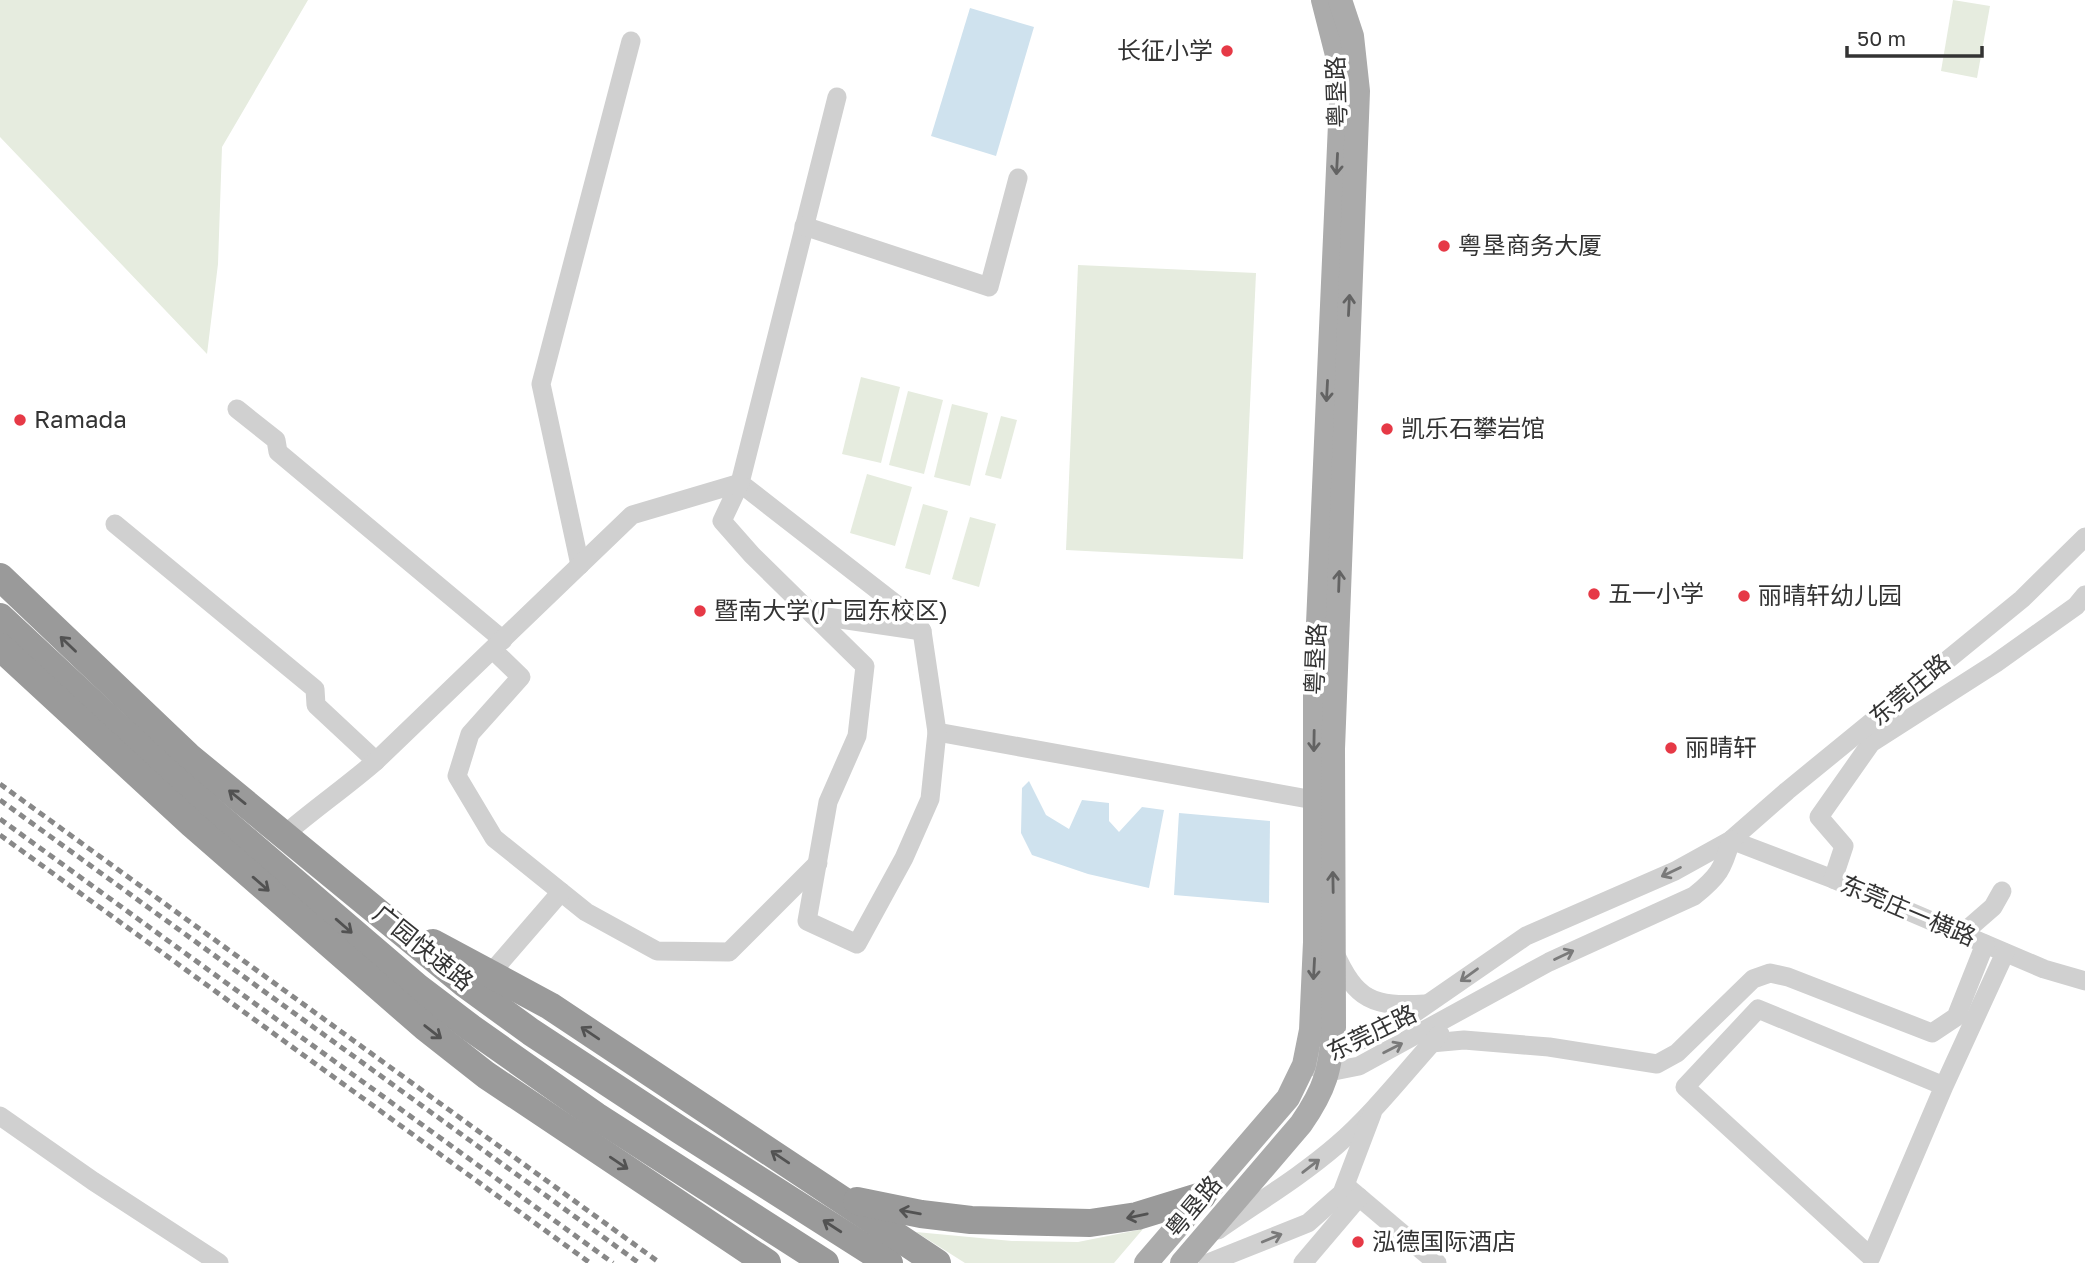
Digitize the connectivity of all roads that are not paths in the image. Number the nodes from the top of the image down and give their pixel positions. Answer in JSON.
{"nodes":[{"id":1,"x":1323,"y":0,"type":"edge"},
{"id":2,"x":1340,"y":0,"type":"edge"},
{"id":3,"x":631,"y":41,"type":"dead end"},
{"id":4,"x":837,"y":97,"type":"dead end"},
{"id":5,"x":1018,"y":178,"type":"dead end"},
{"id":6,"x":804,"y":226,"type":"junction"},
{"id":7,"x":237,"y":409,"type":"dead end"},
{"id":8,"x":740,"y":483,"type":"junction"},
{"id":9,"x":115,"y":524,"type":"dead end"},
{"id":10,"x":2085,"y":537,"type":"edge"},
{"id":11,"x":0,"y":559,"type":"edge"},
{"id":12,"x":580,"y":565,"type":"junction"},
{"id":13,"x":0,"y":577,"type":"edge"},
{"id":14,"x":2085,"y":595,"type":"edge"},
{"id":15,"x":26,"y":602,"type":"junction"},
{"id":16,"x":813,"y":615,"type":"junction"},
{"id":17,"x":0,"y":617,"type":"edge"},
{"id":18,"x":922,"y":631,"type":"junction"},
{"id":19,"x":498,"y":645,"type":"junction"},
{"id":20,"x":0,"y":648,"type":"edge"},
{"id":21,"x":82,"y":724,"type":"junction"},
{"id":22,"x":937,"y":732,"type":"junction"},
{"id":23,"x":376,"y":761,"type":"junction"},
{"id":24,"x":1314,"y":800,"type":"junction"},
{"id":25,"x":284,"y":835,"type":"junction"},
{"id":26,"x":1731,"y":840,"type":"junction"},
{"id":27,"x":818,"y":863,"type":"junction"},
{"id":28,"x":1833,"y":879,"type":"junction"},
{"id":29,"x":293,"y":882,"type":"junction"},
{"id":30,"x":2001,"y":891,"type":"dead end"},
{"id":31,"x":561,"y":892,"type":"junction"},
{"id":32,"x":384,"y":918,"type":"junction"},
{"id":33,"x":1962,"y":934,"type":"junction"},
{"id":34,"x":1985,"y":944,"type":"junction"},
{"id":35,"x":1334,"y":950,"type":"junction"},
{"id":36,"x":2005,"y":953,"type":"junction"},
{"id":37,"x":491,"y":973,"type":"junction"},
{"id":38,"x":2085,"y":981,"type":"edge"},
{"id":39,"x":1429,"y":1004,"type":"junction"},
{"id":40,"x":1461,"y":1011,"type":"junction"},
{"id":41,"x":1431,"y":1043,"type":"junction"},
{"id":42,"x":1330,"y":1063,"type":"junction"},
{"id":43,"x":1304,"y":1065,"type":"junction"},
{"id":44,"x":1944,"y":1086,"type":"junction"},
{"id":45,"x":1374,"y":1110,"type":"junction"},
{"id":46,"x":0,"y":1116,"type":"edge"},
{"id":47,"x":1353,"y":1192,"type":"junction"},
{"id":48,"x":837,"y":1196,"type":"junction"},
{"id":49,"x":1202,"y":1196,"type":"junction"},
{"id":50,"x":893,"y":1233,"type":"junction"},
{"id":51,"x":1195,"y":1258,"type":"edge"},
{"id":52,"x":219,"y":1263,"type":"edge"},
{"id":53,"x":767,"y":1263,"type":"edge"},
{"id":54,"x":825,"y":1263,"type":"edge"},
{"id":55,"x":889,"y":1263,"type":"edge"},
{"id":56,"x":898,"y":1263,"type":"edge"},
{"id":57,"x":937,"y":1263,"type":"edge"},
{"id":58,"x":1146,"y":1263,"type":"edge"},
{"id":59,"x":1303,"y":1263,"type":"edge"},
{"id":60,"x":1437,"y":1263,"type":"edge"}],
"edges":[{"from":1,"to":24,"type":"main road","name":"粤垦路","one_way":true},
{"from":35,"to":2,"type":"main road","name":"粤垦路","one_way":true},
{"from":3,"to":12,"type":"street"},
{"from":4,"to":6,"type":"street"},
{"from":5,"to":6,"type":"street"},
{"from":6,"to":8,"type":"street"},
{"from":7,"to":19,"type":"street"},
{"from":8,"to":12,"type":"street"},
{"from":8,"to":16,"type":"street"},
{"from":8,"to":18,"type":"street"},
{"from":9,"to":23,"type":"street"},
{"from":10,"to":26,"type":"street","name":"东莞庄路"},
{"from":11,"to":15,"type":"highway"},
{"from":12,"to":19,"type":"street"},
{"from":13,"to":15,"type":"highway"},
{"from":14,"to":28,"type":"street"},
{"from":25,"to":15,"type":"highway","one_way":true},
{"from":16,"to":18,"type":"street"},
{"from":16,"to":27,"type":"street"},
{"from":17,"to":29,"type":"highway","name":"广园快速路"},
{"from":18,"to":22,"type":"street"},
{"from":19,"to":23,"type":"street"},
{"from":19,"to":31,"type":"street"},
{"from":20,"to":21,"type":"highway"},
{"from":21,"to":29,"type":"highway"},
{"from":21,"to":53,"type":"highway","one_way":true},
{"from":22,"to":24,"type":"street"},
{"from":22,"to":27,"type":"street"},
{"from":23,"to":25,"type":"street"},
{"from":24,"to":43,"type":"main road","name":"粤垦路","one_way":true},
{"from":25,"to":32,"type":"highway"},
{"from":26,"to":28,"type":"street","name":"东莞庄一横路"},
{"from":26,"to":39,"type":"street","name":"东莞庄路","one_way":true},
{"from":40,"to":26,"type":"street","name":"东莞庄路","one_way":true},
{"from":27,"to":31,"type":"street"},
{"from":28,"to":33,"type":"street","name":"东莞庄一横路"},
{"from":29,"to":54,"type":"highway","name":"广园快速路","one_way":true},
{"from":30,"to":33,"type":"street"},
{"from":31,"to":37,"type":"street"},
{"from":32,"to":37,"type":"highway"},
{"from":55,"to":32,"type":"highway","name":"广园快速路","one_way":true},
{"from":33,"to":34,"type":"street","name":"东莞庄一横路"},
{"from":34,"to":36,"type":"street","name":"东莞庄一横路"},
{"from":34,"to":41,"type":"street"},
{"from":35,"to":39,"type":"street"},
{"from":35,"to":42,"type":"main road","name":"粤垦路"},
{"from":36,"to":38,"type":"street","name":"东莞庄一横路"},
{"from":36,"to":44,"type":"street"},
{"from":48,"to":37,"type":"highway","one_way":true},
{"from":39,"to":42,"type":"street","name":"东莞庄路"},
{"from":40,"to":41,"type":"street"},
{"from":42,"to":40,"type":"street","name":"东莞庄路","one_way":true},
{"from":41,"to":45,"type":"street"},
{"from":42,"to":43,"type":"street","name":"东莞庄路"},
{"from":42,"to":51,"type":"main road","name":"粤垦路"},
{"from":43,"to":49,"type":"main road","name":"粤垦路"},
{"from":44,"to":44,"type":"street"},
{"from":45,"to":47,"type":"street"},
{"from":51,"to":45,"type":"street","one_way":true},
{"from":46,"to":52,"type":"street"},
{"from":51,"to":47,"type":"street","one_way":true},
{"from":47,"to":59,"type":"street"},
{"from":47,"to":60,"type":"street"},
{"from":49,"to":48,"type":"highway","one_way":true},
{"from":48,"to":50,"type":"highway"},
{"from":49,"to":58,"type":"main road","name":"粤垦路"},
{"from":50,"to":56,"type":"highway"},
{"from":50,"to":57,"type":"highway"}]}
